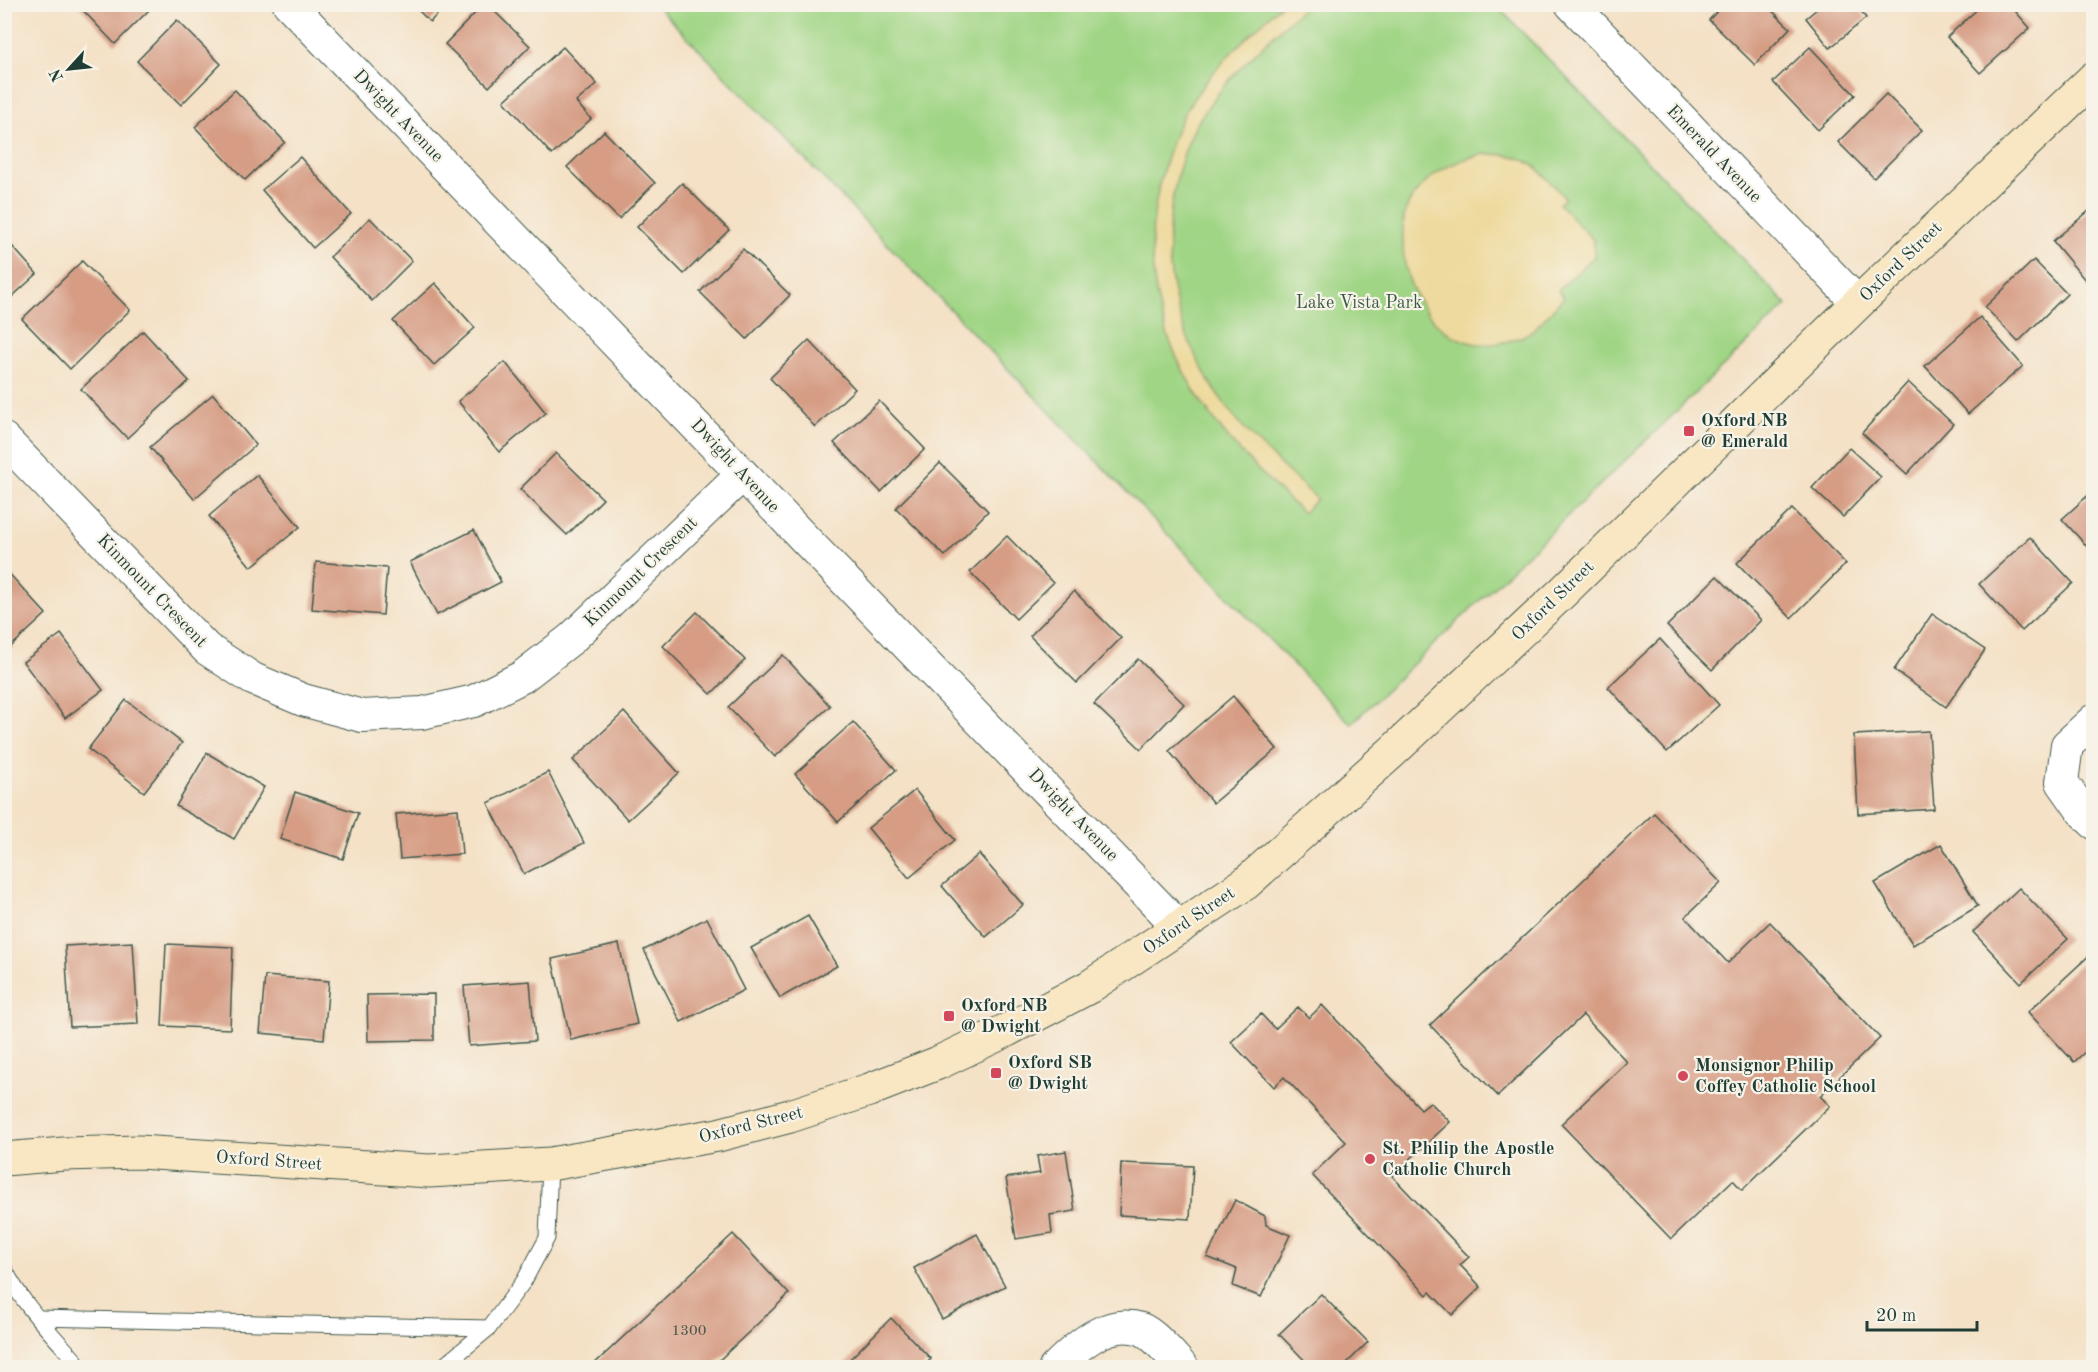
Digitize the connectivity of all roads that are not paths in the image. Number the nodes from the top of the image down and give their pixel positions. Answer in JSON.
{"nodes":[{"id":1,"x":290,"y":4,"type":"edge"},
{"id":2,"x":1570,"y":4,"type":"edge"},
{"id":3,"x":2094,"y":78,"type":"edge"},
{"id":4,"x":1858,"y":303,"type":"junction"},
{"id":5,"x":4,"y":439,"type":"edge"},
{"id":6,"x":742,"y":475,"type":"junction"},
{"id":7,"x":2094,"y":720,"type":"edge"},
{"id":8,"x":2094,"y":823,"type":"edge"},
{"id":9,"x":1180,"y":928,"type":"junction"},
{"id":10,"x":4,"y":1159,"type":"edge"},
{"id":11,"x":550,"y":1164,"type":"junction"},
{"id":12,"x":4,"y":1268,"type":"edge"},
{"id":13,"x":38,"y":1318,"type":"junction"},
{"id":14,"x":489,"y":1328,"type":"junction"},
{"id":15,"x":82,"y":1368,"type":"edge"},
{"id":16,"x":441,"y":1368,"type":"edge"},
{"id":17,"x":1055,"y":1368,"type":"edge"},
{"id":18,"x":1184,"y":1368,"type":"edge"}],
"edges":[{"from":1,"to":6,"type":"street","name":"Dwight Avenue"},
{"from":2,"to":4,"type":"street","name":"Emerald Avenue"},
{"from":3,"to":4,"type":"street","name":"Oxford Street"},
{"from":4,"to":9,"type":"street","name":"Oxford Street"},
{"from":5,"to":6,"type":"street","name":"Kinmount Crescent"},
{"from":6,"to":9,"type":"street","name":"Dwight Avenue"},
{"from":7,"to":8,"type":"street"},
{"from":9,"to":11,"type":"street","name":"Oxford Street"},
{"from":10,"to":11,"type":"street","name":"Oxford Street"},
{"from":11,"to":14,"type":"lane"},
{"from":12,"to":13,"type":"lane"},
{"from":13,"to":14,"type":"lane"},
{"from":13,"to":15,"type":"lane"},
{"from":14,"to":16,"type":"lane"},
{"from":17,"to":18,"type":"street"}]}
